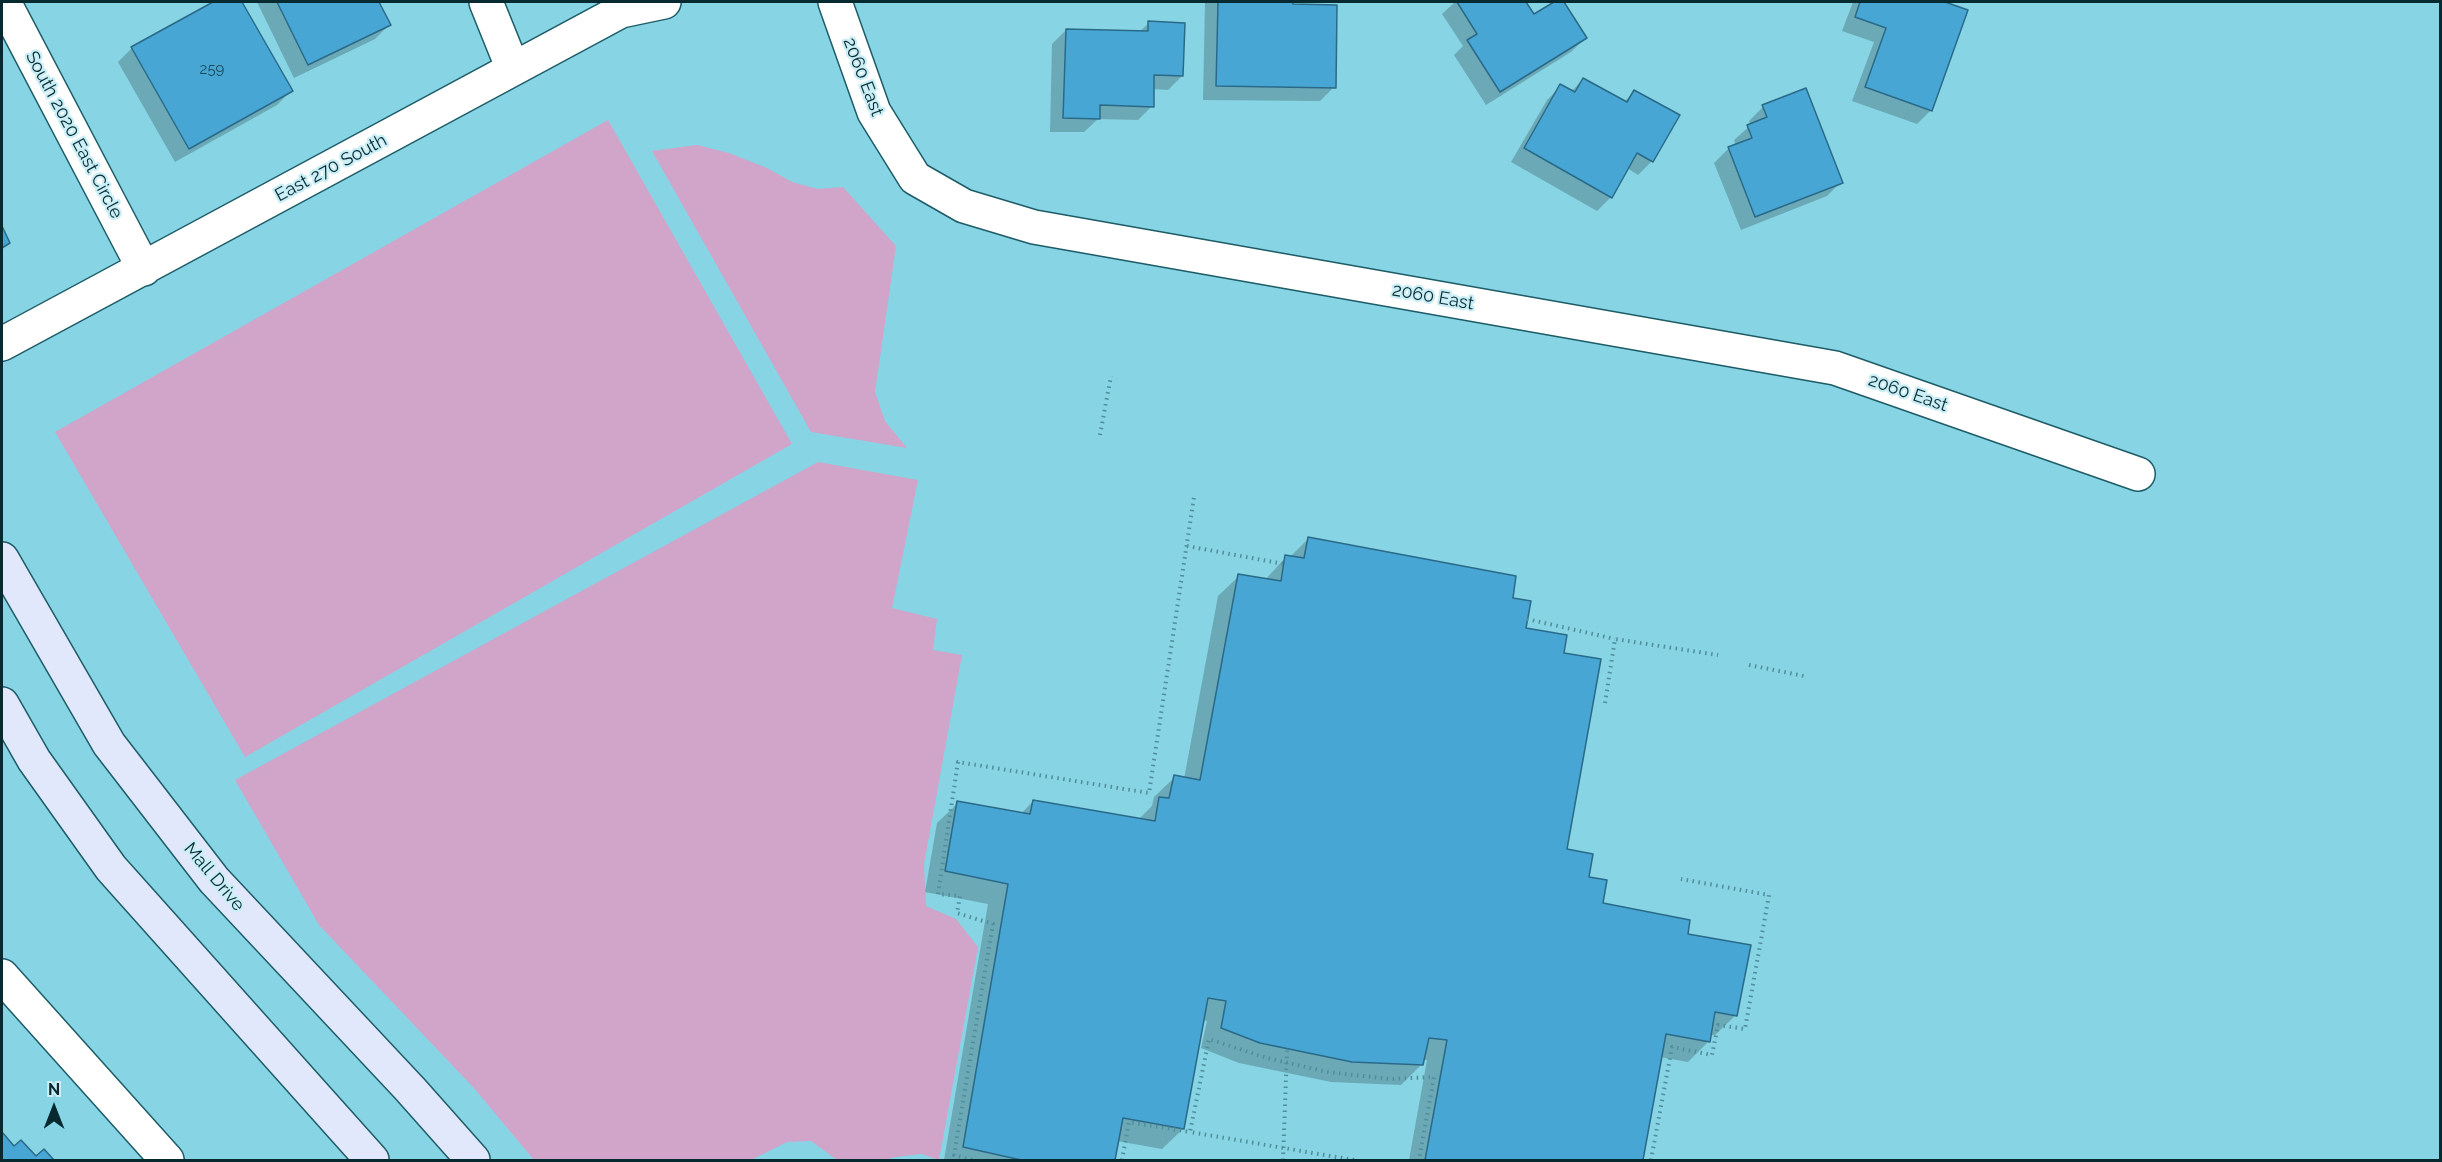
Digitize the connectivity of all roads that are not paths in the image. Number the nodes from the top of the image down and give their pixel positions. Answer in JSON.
{"nodes":[{"id":1,"x":4,"y":2,"type":"edge"},
{"id":2,"x":486,"y":2,"type":"edge"},
{"id":3,"x":664,"y":2,"type":"edge"},
{"id":4,"x":835,"y":2,"type":"edge"},
{"id":5,"x":513,"y":69,"type":"junction"},
{"id":6,"x":144,"y":268,"type":"junction"},
{"id":7,"x":2,"y":344,"type":"edge"},
{"id":8,"x":2138,"y":474,"type":"dead end"},
{"id":9,"x":2,"y":559,"type":"edge"},
{"id":10,"x":2,"y":704,"type":"edge"},
{"id":11,"x":2,"y":976,"type":"edge"},
{"id":12,"x":167,"y":1161,"type":"edge"},
{"id":13,"x":372,"y":1161,"type":"edge"},
{"id":14,"x":473,"y":1161,"type":"edge"}],
"edges":[{"from":1,"to":6,"type":"street","name":"South 2020 East Circle"},
{"from":2,"to":5,"type":"street"},
{"from":3,"to":5,"type":"street","name":"East 270 South"},
{"from":4,"to":8,"type":"street","name":"2060 East"},
{"from":5,"to":6,"type":"street","name":"East 270 South"},
{"from":6,"to":7,"type":"street","name":"East 270 South"},
{"from":9,"to":14,"type":"main road","name":"Mall Drive"},
{"from":10,"to":13,"type":"main road"},
{"from":11,"to":12,"type":"street"}]}
